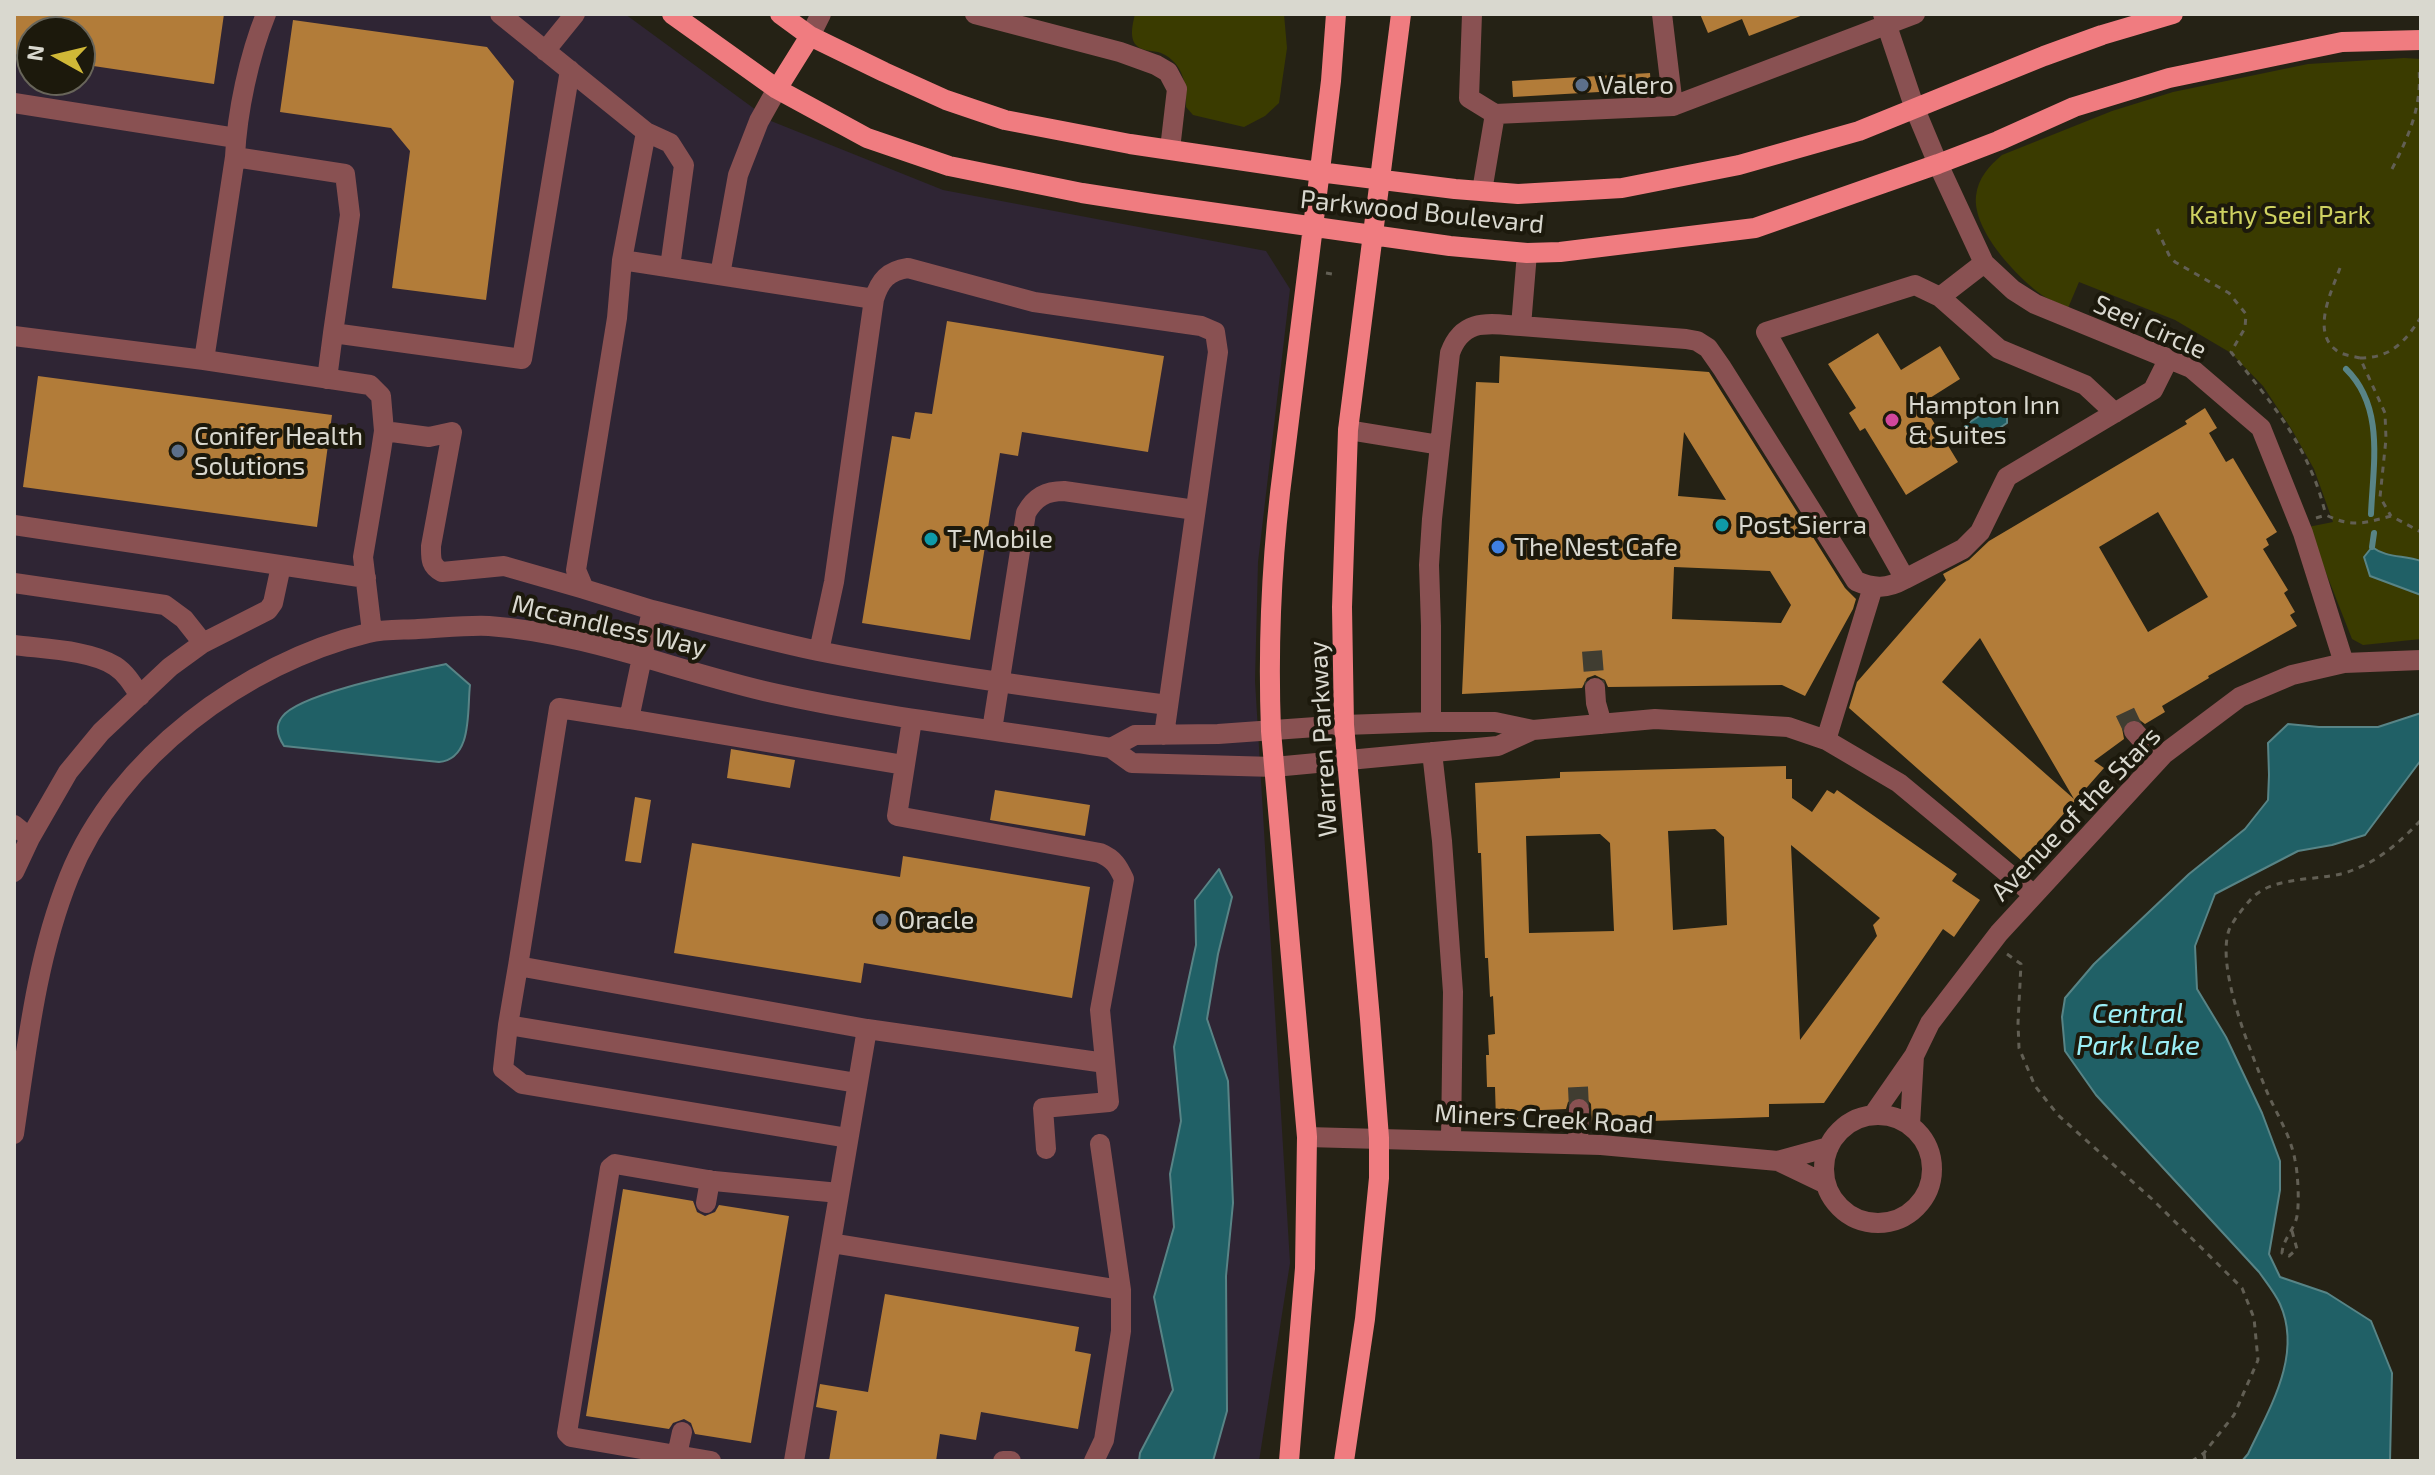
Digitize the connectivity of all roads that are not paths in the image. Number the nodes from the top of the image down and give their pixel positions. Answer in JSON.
{"nodes":[{"id":1,"x":266,"y":14,"type":"edge"},
{"id":2,"x":500,"y":14,"type":"edge"},
{"id":3,"x":575,"y":14,"type":"edge"},
{"id":4,"x":672,"y":14,"type":"edge"},
{"id":5,"x":780,"y":14,"type":"edge"},
{"id":6,"x":821,"y":14,"type":"edge"},
{"id":7,"x":975,"y":14,"type":"edge"},
{"id":8,"x":1336,"y":14,"type":"edge"},
{"id":9,"x":1401,"y":14,"type":"edge"},
{"id":10,"x":1472,"y":14,"type":"edge"},
{"id":11,"x":1662,"y":14,"type":"edge"},
{"id":12,"x":1915,"y":14,"type":"edge"},
{"id":13,"x":2173,"y":14,"type":"edge"},
{"id":14,"x":1885,"y":19,"type":"edge"},
{"id":15,"x":810,"y":36,"type":"junction"},
{"id":16,"x":2421,"y":40,"type":"edge"},
{"id":17,"x":545,"y":51,"type":"junction"},
{"id":18,"x":570,"y":70,"type":"junction"},
{"id":19,"x":777,"y":89,"type":"junction"},
{"id":20,"x":14,"y":103,"type":"edge"},
{"id":21,"x":1673,"y":106,"type":"junction"},
{"id":22,"x":1915,"y":109,"type":"junction"},
{"id":23,"x":1495,"y":114,"type":"junction"},
{"id":24,"x":646,"y":132,"type":"junction"},
{"id":25,"x":236,"y":148,"type":"junction"},
{"id":26,"x":1170,"y":149,"type":"junction"},
{"id":27,"x":1938,"y":164,"type":"junction"},
{"id":28,"x":1319,"y":172,"type":"junction"},
{"id":29,"x":1381,"y":180,"type":"junction"},
{"id":30,"x":1482,"y":191,"type":"junction"},
{"id":31,"x":1312,"y":227,"type":"junction"},
{"id":32,"x":1374,"y":236,"type":"junction"},
{"id":33,"x":1527,"y":253,"type":"junction"},
{"id":34,"x":622,"y":260,"type":"junction"},
{"id":35,"x":1984,"y":263,"type":"junction"},
{"id":36,"x":670,"y":267,"type":"junction"},
{"id":37,"x":720,"y":275,"type":"junction"},
{"id":38,"x":1940,"y":297,"type":"junction"},
{"id":39,"x":874,"y":299,"type":"junction"},
{"id":40,"x":1521,"y":326,"type":"junction"},
{"id":41,"x":333,"y":333,"type":"junction"},
{"id":42,"x":14,"y":336,"type":"edge"},
{"id":43,"x":204,"y":360,"type":"junction"},
{"id":44,"x":2168,"y":360,"type":"junction"},
{"id":45,"x":327,"y":379,"type":"junction"},
{"id":46,"x":2115,"y":413,"type":"junction"},
{"id":47,"x":1348,"y":430,"type":"junction"},
{"id":48,"x":384,"y":431,"type":"junction"},
{"id":49,"x":1440,"y":445,"type":"junction"},
{"id":50,"x":1195,"y":510,"type":"junction"},
{"id":51,"x":14,"y":525,"type":"edge"},
{"id":52,"x":281,"y":566,"type":"junction"},
{"id":53,"x":366,"y":578,"type":"junction"},
{"id":54,"x":1905,"y":579,"type":"junction"},
{"id":55,"x":14,"y":583,"type":"edge"},
{"id":56,"x":1873,"y":587,"type":"junction"},
{"id":57,"x":584,"y":589,"type":"junction"},
{"id":58,"x":652,"y":610,"type":"junction"},
{"id":59,"x":372,"y":632,"type":"junction"},
{"id":60,"x":203,"y":643,"type":"junction"},
{"id":61,"x":14,"y":645,"type":"edge"},
{"id":62,"x":819,"y":651,"type":"junction"},
{"id":63,"x":14,"y":654,"type":"edge"},
{"id":64,"x":643,"y":657,"type":"junction"},
{"id":65,"x":2420,"y":660,"type":"edge"},
{"id":66,"x":2344,"y":663,"type":"junction"},
{"id":67,"x":999,"y":683,"type":"junction"},
{"id":68,"x":1595,"y":688,"type":"tunnel mouth"},
{"id":69,"x":140,"y":696,"type":"junction"},
{"id":70,"x":1168,"y":705,"type":"junction"},
{"id":71,"x":629,"y":719,"type":"junction"},
{"id":72,"x":912,"y":720,"type":"junction"},
{"id":73,"x":1431,"y":722,"type":"junction"},
{"id":74,"x":1602,"y":724,"type":"junction"},
{"id":75,"x":1344,"y":725,"type":"junction"},
{"id":76,"x":992,"y":730,"type":"junction"},
{"id":77,"x":1533,"y":730,"type":"junction"},
{"id":78,"x":1271,"y":731,"type":"junction"},
{"id":79,"x":2134,"y":731,"type":"tunnel mouth"},
{"id":80,"x":1164,"y":735,"type":"junction"},
{"id":81,"x":1826,"y":740,"type":"junction"},
{"id":82,"x":1111,"y":748,"type":"junction"},
{"id":83,"x":1432,"y":752,"type":"junction"},
{"id":84,"x":1347,"y":759,"type":"junction"},
{"id":85,"x":2159,"y":759,"type":"junction"},
{"id":86,"x":904,"y":765,"type":"junction"},
{"id":87,"x":1274,"y":767,"type":"junction"},
{"id":88,"x":22,"y":832,"type":"edge"},
{"id":89,"x":14,"y":872,"type":"edge"},
{"id":90,"x":2034,"y":895,"type":"junction"},
{"id":91,"x":518,"y":966,"type":"junction"},
{"id":92,"x":24,"y":1004,"type":"edge"},
{"id":93,"x":508,"y":1025,"type":"junction"},
{"id":94,"x":867,"y":1029,"type":"junction"},
{"id":95,"x":1914,"y":1056,"type":"junction"},
{"id":96,"x":1105,"y":1063,"type":"junction"},
{"id":97,"x":857,"y":1083,"type":"junction"},
{"id":98,"x":1579,"y":1109,"type":"tunnel mouth"},
{"id":99,"x":1873,"y":1115,"type":"junction"},
{"id":100,"x":1910,"y":1125,"type":"junction"},
{"id":101,"x":14,"y":1134,"type":"edge"},
{"id":102,"x":1307,"y":1137,"type":"junction"},
{"id":103,"x":848,"y":1138,"type":"junction"},
{"id":104,"x":1379,"y":1138,"type":"junction"},
{"id":105,"x":1451,"y":1140,"type":"junction"},
{"id":106,"x":1100,"y":1144,"type":"dead end"},
{"id":107,"x":1578,"y":1144,"type":"junction"},
{"id":108,"x":1829,"y":1147,"type":"junction"},
{"id":109,"x":1046,"y":1149,"type":"dead end"},
{"id":110,"x":1778,"y":1161,"type":"junction"},
{"id":111,"x":710,"y":1180,"type":"junction"},
{"id":112,"x":1826,"y":1184,"type":"junction"},
{"id":113,"x":839,"y":1193,"type":"junction"},
{"id":114,"x":706,"y":1203,"type":"dead end"},
{"id":115,"x":831,"y":1243,"type":"junction"},
{"id":116,"x":1121,"y":1290,"type":"junction"},
{"id":117,"x":682,"y":1432,"type":"dead end"},
{"id":118,"x":677,"y":1455,"type":"junction"},
{"id":119,"x":711,"y":1461,"type":"edge"},
{"id":120,"x":794,"y":1461,"type":"edge"},
{"id":121,"x":1003,"y":1461,"type":"edge"},
{"id":122,"x":1011,"y":1461,"type":"edge"},
{"id":123,"x":1094,"y":1461,"type":"edge"},
{"id":124,"x":1289,"y":1461,"type":"edge"},
{"id":125,"x":1344,"y":1461,"type":"edge"}],
"edges":[{"from":1,"to":25,"type":"street"},
{"from":2,"to":17,"type":"street"},
{"from":3,"to":17,"type":"street"},
{"from":4,"to":19,"type":"main road","name":"Parkwood Boulevard"},
{"from":5,"to":15,"type":"main road","name":"Parkwood Boulevard"},
{"from":6,"to":15,"type":"street"},
{"from":7,"to":26,"type":"street"},
{"from":8,"to":28,"type":"main road","name":"Warren Parkway"},
{"from":9,"to":29,"type":"main road","name":"Warren Parkway"},
{"from":10,"to":23,"type":"street"},
{"from":11,"to":21,"type":"street"},
{"from":12,"to":14,"type":"street"},
{"from":13,"to":22,"type":"main road","name":"Parkwood Boulevard"},
{"from":14,"to":21,"type":"street"},
{"from":14,"to":22,"type":"street","name":"Seei Circle"},
{"from":15,"to":19,"type":"main road"},
{"from":15,"to":26,"type":"main road","name":"Parkwood Boulevard"},
{"from":16,"to":27,"type":"main road","name":"Parkwood Boulevard"},
{"from":17,"to":18,"type":"street"},
{"from":18,"to":24,"type":"street"},
{"from":18,"to":41,"type":"street"},
{"from":19,"to":31,"type":"main road","name":"Parkwood Boulevard"},
{"from":19,"to":37,"type":"street"},
{"from":20,"to":25,"type":"street"},
{"from":21,"to":23,"type":"street"},
{"from":22,"to":27,"type":"street","name":"Seei Circle"},
{"from":22,"to":30,"type":"main road","name":"Parkwood Boulevard"},
{"from":23,"to":30,"type":"street"},
{"from":24,"to":34,"type":"street"},
{"from":24,"to":36,"type":"street"},
{"from":25,"to":41,"type":"street"},
{"from":25,"to":43,"type":"street"},
{"from":26,"to":28,"type":"main road","name":"Parkwood Boulevard"},
{"from":27,"to":33,"type":"main road","name":"Parkwood Boulevard"},
{"from":27,"to":35,"type":"street","name":"Seei Circle"},
{"from":28,"to":29,"type":"main road","name":"Parkwood Boulevard"},
{"from":28,"to":31,"type":"main road","name":"Warren Parkway"},
{"from":29,"to":30,"type":"main road","name":"Parkwood Boulevard"},
{"from":29,"to":32,"type":"main road","name":"Warren Parkway"},
{"from":31,"to":32,"type":"main road","name":"Parkwood Boulevard"},
{"from":31,"to":78,"type":"main road","name":"Warren Parkway"},
{"from":32,"to":33,"type":"main road","name":"Parkwood Boulevard"},
{"from":32,"to":47,"type":"main road","name":"Warren Parkway"},
{"from":33,"to":40,"type":"street"},
{"from":34,"to":36,"type":"street"},
{"from":34,"to":57,"type":"street"},
{"from":35,"to":38,"type":"street"},
{"from":35,"to":44,"type":"street","name":"Seei Circle"},
{"from":36,"to":37,"type":"street"},
{"from":37,"to":39,"type":"street"},
{"from":38,"to":46,"type":"street"},
{"from":38,"to":54,"type":"street"},
{"from":39,"to":50,"type":"street"},
{"from":39,"to":62,"type":"street"},
{"from":40,"to":49,"type":"street"},
{"from":40,"to":56,"type":"street"},
{"from":41,"to":45,"type":"street"},
{"from":42,"to":43,"type":"street"},
{"from":43,"to":45,"type":"street"},
{"from":44,"to":46,"type":"street"},
{"from":44,"to":66,"type":"street","name":"Seei Circle"},
{"from":45,"to":48,"type":"street"},
{"from":46,"to":54,"type":"street"},
{"from":47,"to":49,"type":"street"},
{"from":47,"to":75,"type":"main road","name":"Warren Parkway"},
{"from":48,"to":53,"type":"street"},
{"from":48,"to":57,"type":"street"},
{"from":49,"to":73,"type":"street"},
{"from":50,"to":67,"type":"street"},
{"from":50,"to":70,"type":"street"},
{"from":51,"to":52,"type":"street"},
{"from":52,"to":53,"type":"street"},
{"from":52,"to":60,"type":"street"},
{"from":53,"to":59,"type":"street"},
{"from":54,"to":56,"type":"street"},
{"from":55,"to":60,"type":"street"},
{"from":56,"to":81,"type":"street"},
{"from":57,"to":58,"type":"street"},
{"from":58,"to":62,"type":"street"},
{"from":58,"to":64,"type":"street"},
{"from":59,"to":64,"type":"street","name":"Mccandless Way"},
{"from":59,"to":92,"type":"street","name":"Mccandless Way"},
{"from":60,"to":69,"type":"street"},
{"from":61,"to":63,"type":"street"},
{"from":61,"to":69,"type":"street"},
{"from":62,"to":67,"type":"street"},
{"from":64,"to":71,"type":"street"},
{"from":64,"to":72,"type":"street","name":"Mccandless Way"},
{"from":65,"to":66,"type":"street","name":"Avenue of the Stars"},
{"from":66,"to":85,"type":"street","name":"Avenue of the Stars"},
{"from":67,"to":70,"type":"street"},
{"from":67,"to":76,"type":"street"},
{"from":68,"to":74,"type":"street"},
{"from":69,"to":88,"type":"street"},
{"from":70,"to":80,"type":"street"},
{"from":71,"to":86,"type":"street"},
{"from":71,"to":91,"type":"street"},
{"from":72,"to":76,"type":"street","name":"Mccandless Way"},
{"from":72,"to":86,"type":"street"},
{"from":73,"to":75,"type":"street","name":"Mccandless Way"},
{"from":73,"to":77,"type":"street","name":"Mccandless Way"},
{"from":74,"to":77,"type":"street"},
{"from":74,"to":81,"type":"street"},
{"from":75,"to":78,"type":"street","name":"Mccandless Way"},
{"from":75,"to":84,"type":"main road","name":"Warren Parkway"},
{"from":76,"to":82,"type":"street","name":"Mccandless Way"},
{"from":77,"to":83,"type":"street","name":"Mccandless Way"},
{"from":78,"to":80,"type":"street","name":"Mccandless Way"},
{"from":78,"to":87,"type":"main road","name":"Warren Parkway"},
{"from":79,"to":85,"type":"street"},
{"from":80,"to":82,"type":"street","name":"Mccandless Way"},
{"from":81,"to":90,"type":"street"},
{"from":82,"to":87,"type":"street","name":"Mccandless Way"},
{"from":83,"to":84,"type":"street","name":"Mccandless Way"},
{"from":83,"to":105,"type":"street"},
{"from":84,"to":87,"type":"street","name":"Mccandless Way"},
{"from":84,"to":104,"type":"main road","name":"Warren Parkway"},
{"from":85,"to":90,"type":"street","name":"Avenue of the Stars"},
{"from":86,"to":96,"type":"street"},
{"from":87,"to":102,"type":"main road","name":"Warren Parkway"},
{"from":88,"to":89,"type":"street"},
{"from":90,"to":95,"type":"street","name":"Avenue of the Stars"},
{"from":91,"to":93,"type":"street"},
{"from":91,"to":94,"type":"street"},
{"from":92,"to":101,"type":"street","name":"Mccandless Way"},
{"from":93,"to":97,"type":"street"},
{"from":93,"to":103,"type":"street"},
{"from":94,"to":96,"type":"street"},
{"from":94,"to":97,"type":"street"},
{"from":95,"to":99,"type":"street","name":"Avenue of the Stars"},
{"from":95,"to":100,"type":"street","name":"Avenue of the Stars"},
{"from":96,"to":109,"type":"street"},
{"from":97,"to":103,"type":"street"},
{"from":98,"to":107,"type":"street"},
{"from":99,"to":100,"type":"street"},
{"from":99,"to":108,"type":"street"},
{"from":100,"to":112,"type":"street"},
{"from":102,"to":104,"type":"street","name":"Miners Creek Road"},
{"from":102,"to":124,"type":"main road","name":"Warren Parkway"},
{"from":103,"to":113,"type":"street"},
{"from":104,"to":105,"type":"street","name":"Miners Creek Road"},
{"from":104,"to":125,"type":"main road","name":"Warren Parkway"},
{"from":105,"to":107,"type":"street","name":"Miners Creek Road"},
{"from":106,"to":116,"type":"street"},
{"from":107,"to":110,"type":"street","name":"Miners Creek Road"},
{"from":108,"to":110,"type":"street","name":"Miners Creek Road"},
{"from":108,"to":112,"type":"street"},
{"from":110,"to":112,"type":"street","name":"Miners Creek Road"},
{"from":111,"to":113,"type":"street"},
{"from":111,"to":114,"type":"street"},
{"from":111,"to":118,"type":"street"},
{"from":113,"to":115,"type":"street"},
{"from":115,"to":116,"type":"street"},
{"from":115,"to":120,"type":"street"},
{"from":116,"to":123,"type":"street"},
{"from":117,"to":118,"type":"street"},
{"from":118,"to":119,"type":"street"},
{"from":121,"to":122,"type":"street"}]}
